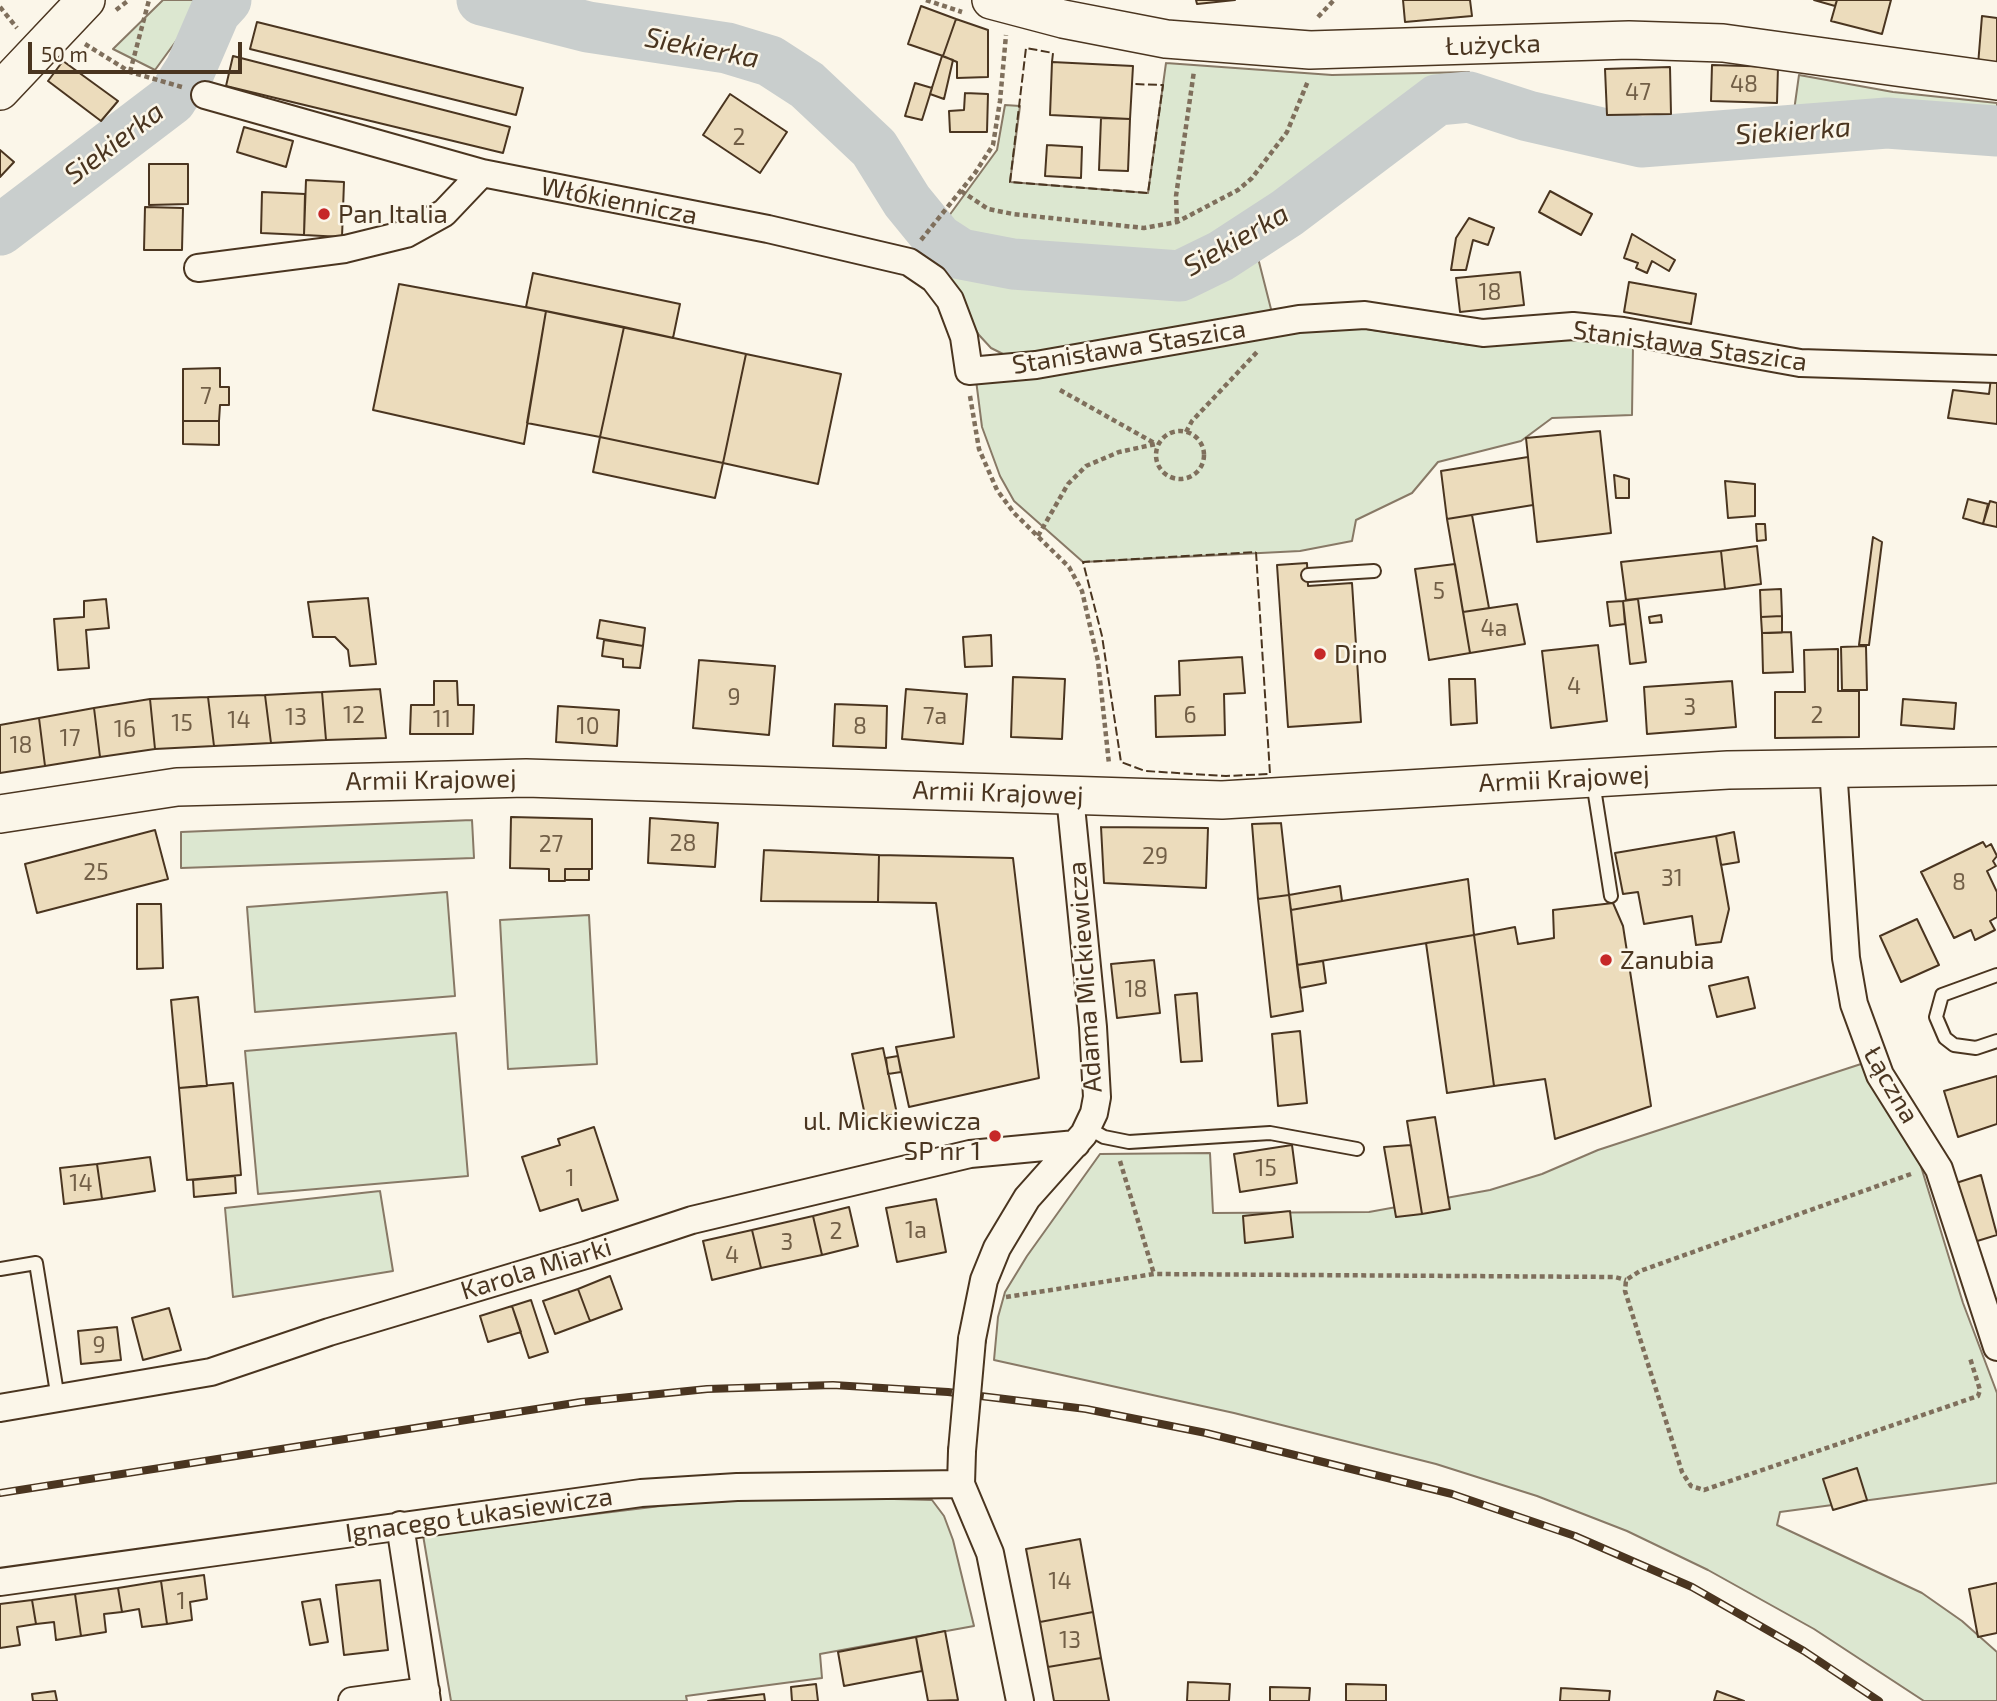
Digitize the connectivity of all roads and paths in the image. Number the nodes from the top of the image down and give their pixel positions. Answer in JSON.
{"nodes":[{"id":1,"x":86,"y":0,"type":"edge"},
{"id":2,"x":149,"y":0,"type":"edge"},
{"id":3,"x":1334,"y":0,"type":"edge"},
{"id":4,"x":0,"y":8,"type":"edge"},
{"id":5,"x":999,"y":14,"type":"edge"},
{"id":6,"x":1317,"y":19,"type":"dead end"},
{"id":7,"x":12,"y":24,"type":"dead end"},
{"id":8,"x":79,"y":39,"type":"dead end"},
{"id":9,"x":1196,"y":60,"type":"dead end"},
{"id":10,"x":130,"y":72,"type":"junction"},
{"id":11,"x":1309,"y":76,"type":"dead end"},
{"id":12,"x":1997,"y":80,"type":"edge"},
{"id":13,"x":0,"y":91,"type":"edge"},
{"id":14,"x":205,"y":95,"type":"joint"},
{"id":15,"x":482,"y":173,"type":"junction"},
{"id":16,"x":961,"y":191,"type":"junction"},
{"id":17,"x":1177,"y":222,"type":"junction"},
{"id":18,"x":918,"y":244,"type":"dead end"},
{"id":19,"x":198,"y":268,"type":"dead end"},
{"id":20,"x":1259,"y":348,"type":"dead end"},
{"id":21,"x":1997,"y":369,"type":"edge"},
{"id":22,"x":968,"y":371,"type":"junction"},
{"id":23,"x":1054,"y":384,"type":"dead end"},
{"id":24,"x":1186,"y":432,"type":"junction"},
{"id":25,"x":1157,"y":444,"type":"junction"},
{"id":26,"x":1038,"y":536,"type":"junction"},
{"id":27,"x":1374,"y":571,"type":"dead end"},
{"id":28,"x":1308,"y":575,"type":"dead end"},
{"id":29,"x":1997,"y":766,"type":"edge"},
{"id":30,"x":1833,"y":768,"type":"junction"},
{"id":31,"x":1109,"y":776,"type":"dead end"},
{"id":32,"x":1592,"y":778,"type":"junction"},
{"id":33,"x":1070,"y":796,"type":"junction"},
{"id":34,"x":0,"y":814,"type":"edge"},
{"id":35,"x":1611,"y":896,"type":"dead end"},
{"id":36,"x":1997,"y":975,"type":"edge"},
{"id":37,"x":1997,"y":1041,"type":"edge"},
{"id":38,"x":1089,"y":1136,"type":"junction"},
{"id":39,"x":1357,"y":1149,"type":"dead end"},
{"id":40,"x":1918,"y":1184,"type":"dead end"},
{"id":41,"x":0,"y":1269,"type":"edge"},
{"id":42,"x":1154,"y":1275,"type":"junction"},
{"id":43,"x":1626,"y":1280,"type":"junction"},
{"id":44,"x":995,"y":1299,"type":"dead end"},
{"id":45,"x":1997,"y":1347,"type":"edge"},
{"id":46,"x":1968,"y":1351,"type":"dead end"},
{"id":47,"x":58,"y":1399,"type":"junction"},
{"id":48,"x":0,"y":1408,"type":"edge"},
{"id":49,"x":961,"y":1484,"type":"junction"},
{"id":50,"x":400,"y":1525,"type":"junction"},
{"id":51,"x":0,"y":1582,"type":"edge"},
{"id":52,"x":426,"y":1696,"type":"edge"},
{"id":53,"x":352,"y":1701,"type":"edge"},
{"id":54,"x":1020,"y":1701,"type":"edge"}],
"edges":[{"from":1,"to":13,"type":"main road"},
{"from":2,"to":10,"type":"path"},
{"from":3,"to":6,"type":"path"},
{"from":4,"to":7,"type":"path"},
{"from":5,"to":12,"type":"main road","name":"Łużycka"},
{"from":5,"to":16,"type":"path"},
{"from":8,"to":10,"type":"path"},
{"from":9,"to":17,"type":"path"},
{"from":10,"to":14,"type":"path"},
{"from":11,"to":17,"type":"path"},
{"from":14,"to":15,"type":"street","name":"Włókiennicza"},
{"from":15,"to":19,"type":"street"},
{"from":15,"to":22,"type":"street","name":"Włókiennicza"},
{"from":16,"to":17,"type":"path"},
{"from":16,"to":18,"type":"path"},
{"from":20,"to":24,"type":"path"},
{"from":21,"to":22,"type":"street","name":"Stanisława Staszica"},
{"from":22,"to":26,"type":"path"},
{"from":23,"to":25,"type":"path"},
{"from":24,"to":25,"type":"path"},
{"from":24,"to":25,"type":"path"},
{"from":25,"to":26,"type":"path"},
{"from":26,"to":31,"type":"path"},
{"from":27,"to":28,"type":"lane"},
{"from":29,"to":30,"type":"main road","name":"Armii Krajowej"},
{"from":30,"to":32,"type":"main road","name":"Armii Krajowej"},
{"from":30,"to":45,"type":"street","name":"Łączna"},
{"from":32,"to":33,"type":"main road","name":"Armii Krajowej"},
{"from":32,"to":35,"type":"lane"},
{"from":33,"to":34,"type":"main road","name":"Armii Krajowej"},
{"from":33,"to":38,"type":"street","name":"Adama Mickiewicza"},
{"from":36,"to":37,"type":"lane"},
{"from":38,"to":39,"type":"lane"},
{"from":38,"to":42,"type":"path"},
{"from":38,"to":47,"type":"street","name":"Karola Miarki"},
{"from":38,"to":49,"type":"street","name":"Adama Mickiewicza","bridge":true},
{"from":40,"to":43,"type":"path"},
{"from":41,"to":47,"type":"lane"},
{"from":42,"to":43,"type":"path"},
{"from":42,"to":44,"type":"path"},
{"from":43,"to":46,"type":"path"},
{"from":47,"to":48,"type":"street","name":"Karola Miarki"},
{"from":49,"to":50,"type":"street","name":"Ignacego Łukasiewicza"},
{"from":49,"to":54,"type":"street","name":"Adama Mickiewicza"},
{"from":50,"to":51,"type":"street","name":"Ignacego Łukasiewicza"},
{"from":50,"to":52,"type":"street"},
{"from":52,"to":53,"type":"street"}]}
